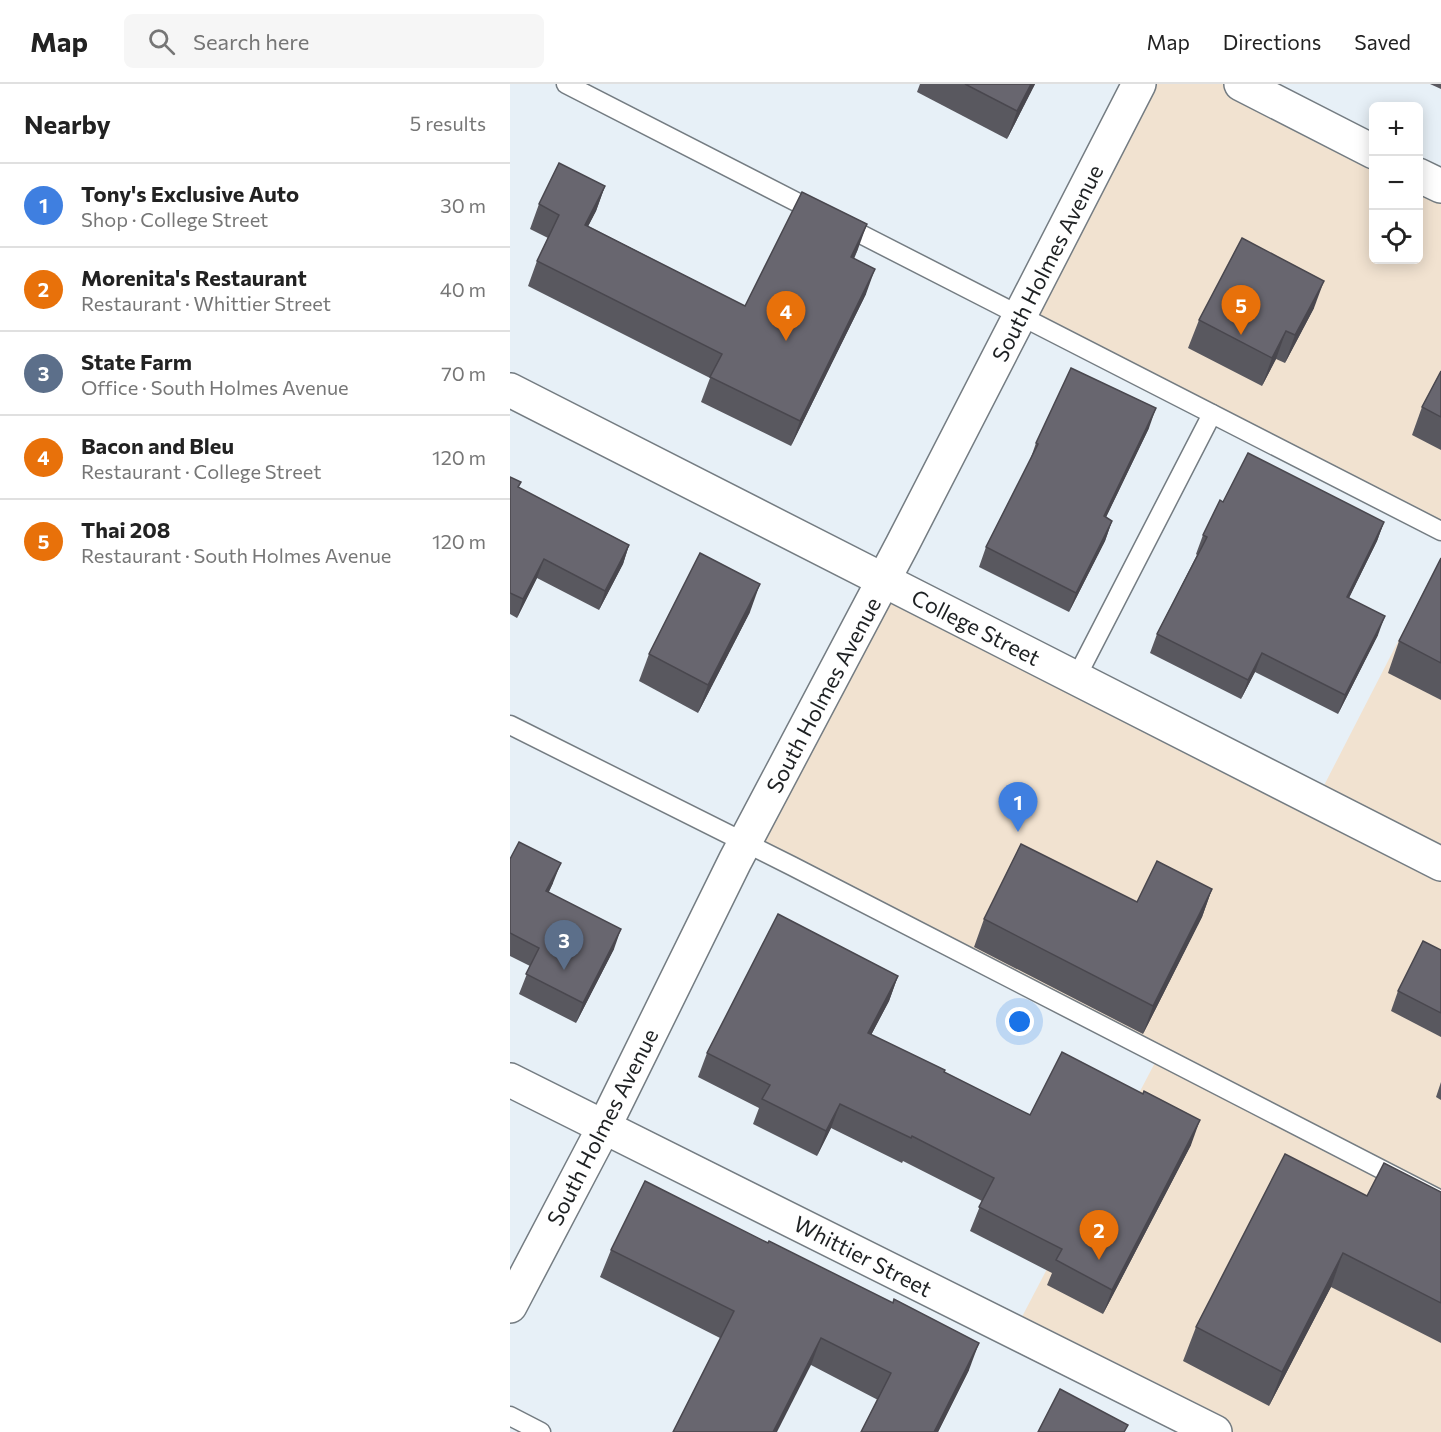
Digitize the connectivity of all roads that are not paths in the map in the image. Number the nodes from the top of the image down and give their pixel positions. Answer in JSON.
{"nodes":[{"id":1,"x":566,"y":84,"type":"edge"},
{"id":2,"x":1139,"y":84,"type":"edge"},
{"id":3,"x":1241,"y":84,"type":"edge"},
{"id":4,"x":1369,"y":149,"type":"edge"},
{"id":5,"x":1423,"y":177,"type":"edge"},
{"id":6,"x":1441,"y":186,"type":"edge"},
{"id":7,"x":1020,"y":316,"type":"junction"},
{"id":8,"x":510,"y":390,"type":"edge"},
{"id":9,"x":1212,"y":414,"type":"junction"},
{"id":10,"x":1441,"y":531,"type":"edge"},
{"id":11,"x":884,"y":580,"type":"junction"},
{"id":12,"x":1076,"y":678,"type":"junction"},
{"id":13,"x":510,"y":725,"type":"edge"},
{"id":14,"x":745,"y":842,"type":"junction"},
{"id":15,"x":1441,"y":864,"type":"edge"},
{"id":16,"x":510,"y":1080,"type":"edge"},
{"id":17,"x":604,"y":1127,"type":"junction"},
{"id":18,"x":1441,"y":1200,"type":"edge"},
{"id":19,"x":510,"y":1306,"type":"edge"},
{"id":20,"x":510,"y":1416,"type":"edge"},
{"id":21,"x":541,"y":1432,"type":"edge"},
{"id":22,"x":1215,"y":1432,"type":"edge"}],
"edges":[{"from":1,"to":7,"type":"lane"},
{"from":2,"to":7,"type":"street","name":"South Holmes Avenue"},
{"from":3,"to":4,"type":"street"},
{"from":5,"to":6,"type":"street"},
{"from":7,"to":9,"type":"lane"},
{"from":7,"to":11,"type":"street","name":"South Holmes Avenue"},
{"from":8,"to":11,"type":"street","name":"College Street"},
{"from":9,"to":10,"type":"lane"},
{"from":9,"to":12,"type":"lane"},
{"from":11,"to":12,"type":"street","name":"College Street"},
{"from":11,"to":14,"type":"street","name":"South Holmes Avenue"},
{"from":12,"to":15,"type":"street","name":"College Street"},
{"from":13,"to":14,"type":"lane"},
{"from":14,"to":17,"type":"street","name":"South Holmes Avenue"},
{"from":14,"to":18,"type":"lane"},
{"from":16,"to":17,"type":"street","name":"Whittier Street"},
{"from":17,"to":19,"type":"street","name":"South Holmes Avenue"},
{"from":17,"to":22,"type":"street","name":"Whittier Street"},
{"from":20,"to":21,"type":"lane"}]}
